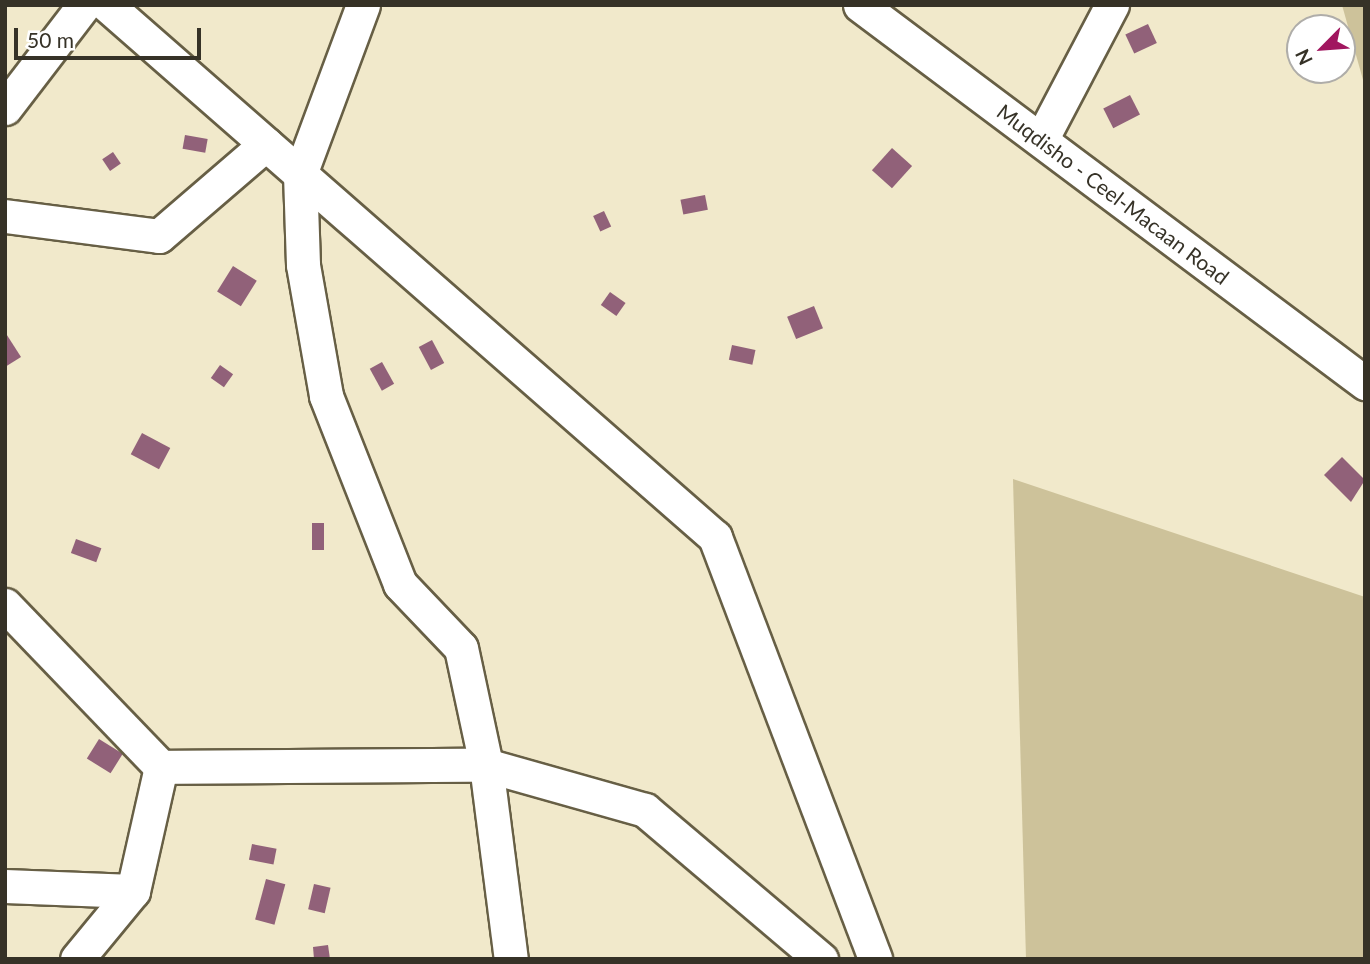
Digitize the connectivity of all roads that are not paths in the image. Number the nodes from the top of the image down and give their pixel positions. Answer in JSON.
{"nodes":[{"id":1,"x":84,"y":5,"type":"edge"},
{"id":2,"x":107,"y":5,"type":"edge"},
{"id":3,"x":363,"y":5,"type":"edge"},
{"id":4,"x":860,"y":5,"type":"edge"},
{"id":5,"x":1112,"y":5,"type":"edge"},
{"id":6,"x":5,"y":108,"type":"edge"},
{"id":7,"x":1041,"y":140,"type":"junction"},
{"id":8,"x":266,"y":144,"type":"junction"},
{"id":9,"x":300,"y":174,"type":"junction"},
{"id":10,"x":5,"y":216,"type":"edge"},
{"id":11,"x":1365,"y":383,"type":"edge"},
{"id":12,"x":5,"y":605,"type":"edge"},
{"id":13,"x":486,"y":765,"type":"junction"},
{"id":14,"x":161,"y":767,"type":"junction"},
{"id":15,"x":5,"y":886,"type":"edge"},
{"id":16,"x":133,"y":891,"type":"junction"},
{"id":17,"x":77,"y":959,"type":"edge"},
{"id":18,"x":511,"y":959,"type":"edge"},
{"id":19,"x":821,"y":959,"type":"edge"},
{"id":20,"x":875,"y":959,"type":"edge"}],
"edges":[{"from":1,"to":6,"type":"street"},
{"from":2,"to":8,"type":"street"},
{"from":3,"to":9,"type":"street"},
{"from":4,"to":7,"type":"street","name":"Muqdisho - Ceel-Macaan Road"},
{"from":5,"to":7,"type":"street"},
{"from":7,"to":11,"type":"street","name":"Muqdisho - Ceel-Macaan Road"},
{"from":8,"to":9,"type":"street"},
{"from":8,"to":10,"type":"street"},
{"from":9,"to":13,"type":"street"},
{"from":9,"to":20,"type":"street"},
{"from":12,"to":14,"type":"street"},
{"from":13,"to":14,"type":"street"},
{"from":13,"to":18,"type":"street"},
{"from":13,"to":19,"type":"street"},
{"from":14,"to":16,"type":"street"},
{"from":15,"to":16,"type":"street"},
{"from":16,"to":17,"type":"street"}]}
